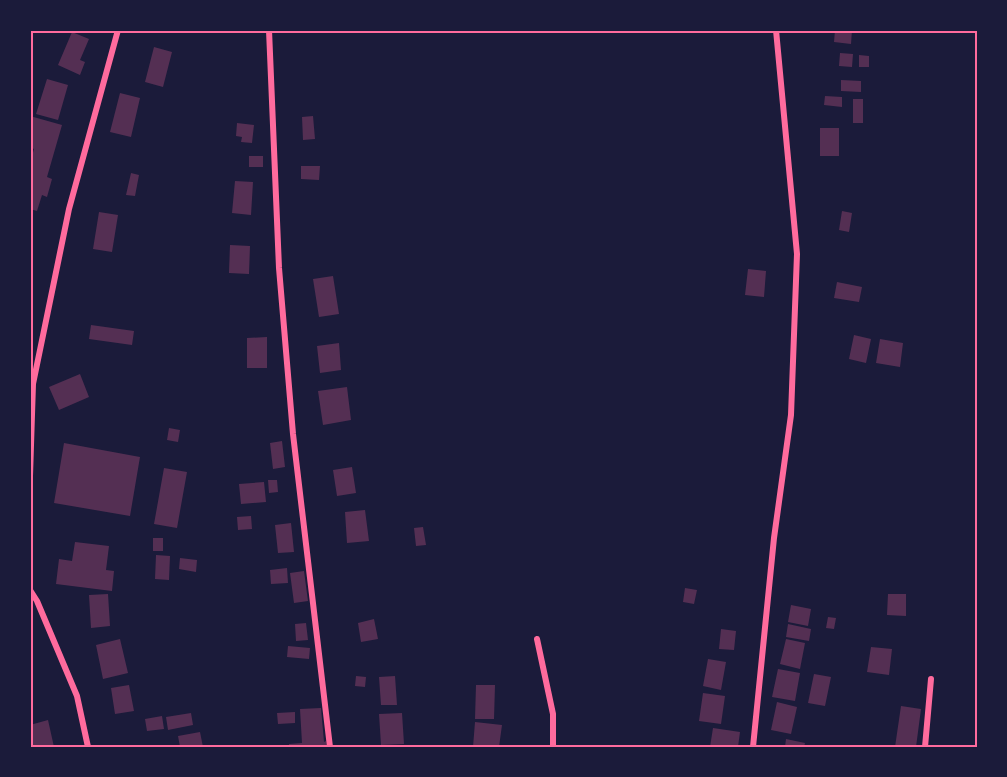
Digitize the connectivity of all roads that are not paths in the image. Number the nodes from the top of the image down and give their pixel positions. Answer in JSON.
{"nodes":[{"id":1,"x":118,"y":30,"type":"edge"},
{"id":2,"x":269,"y":30,"type":"edge"},
{"id":3,"x":776,"y":30,"type":"edge"},
{"id":4,"x":30,"y":476,"type":"edge"},
{"id":5,"x":30,"y":590,"type":"edge"},
{"id":6,"x":537,"y":639,"type":"dead end"},
{"id":7,"x":931,"y":679,"type":"dead end"},
{"id":8,"x":88,"y":747,"type":"edge"},
{"id":9,"x":330,"y":747,"type":"edge"},
{"id":10,"x":553,"y":747,"type":"edge"},
{"id":11,"x":753,"y":747,"type":"edge"},
{"id":12,"x":925,"y":747,"type":"edge"}],
"edges":[{"from":1,"to":4,"type":"street"},
{"from":2,"to":9,"type":"street"},
{"from":3,"to":11,"type":"street"},
{"from":5,"to":8,"type":"street"},
{"from":6,"to":10,"type":"street"},
{"from":7,"to":12,"type":"street"}]}
